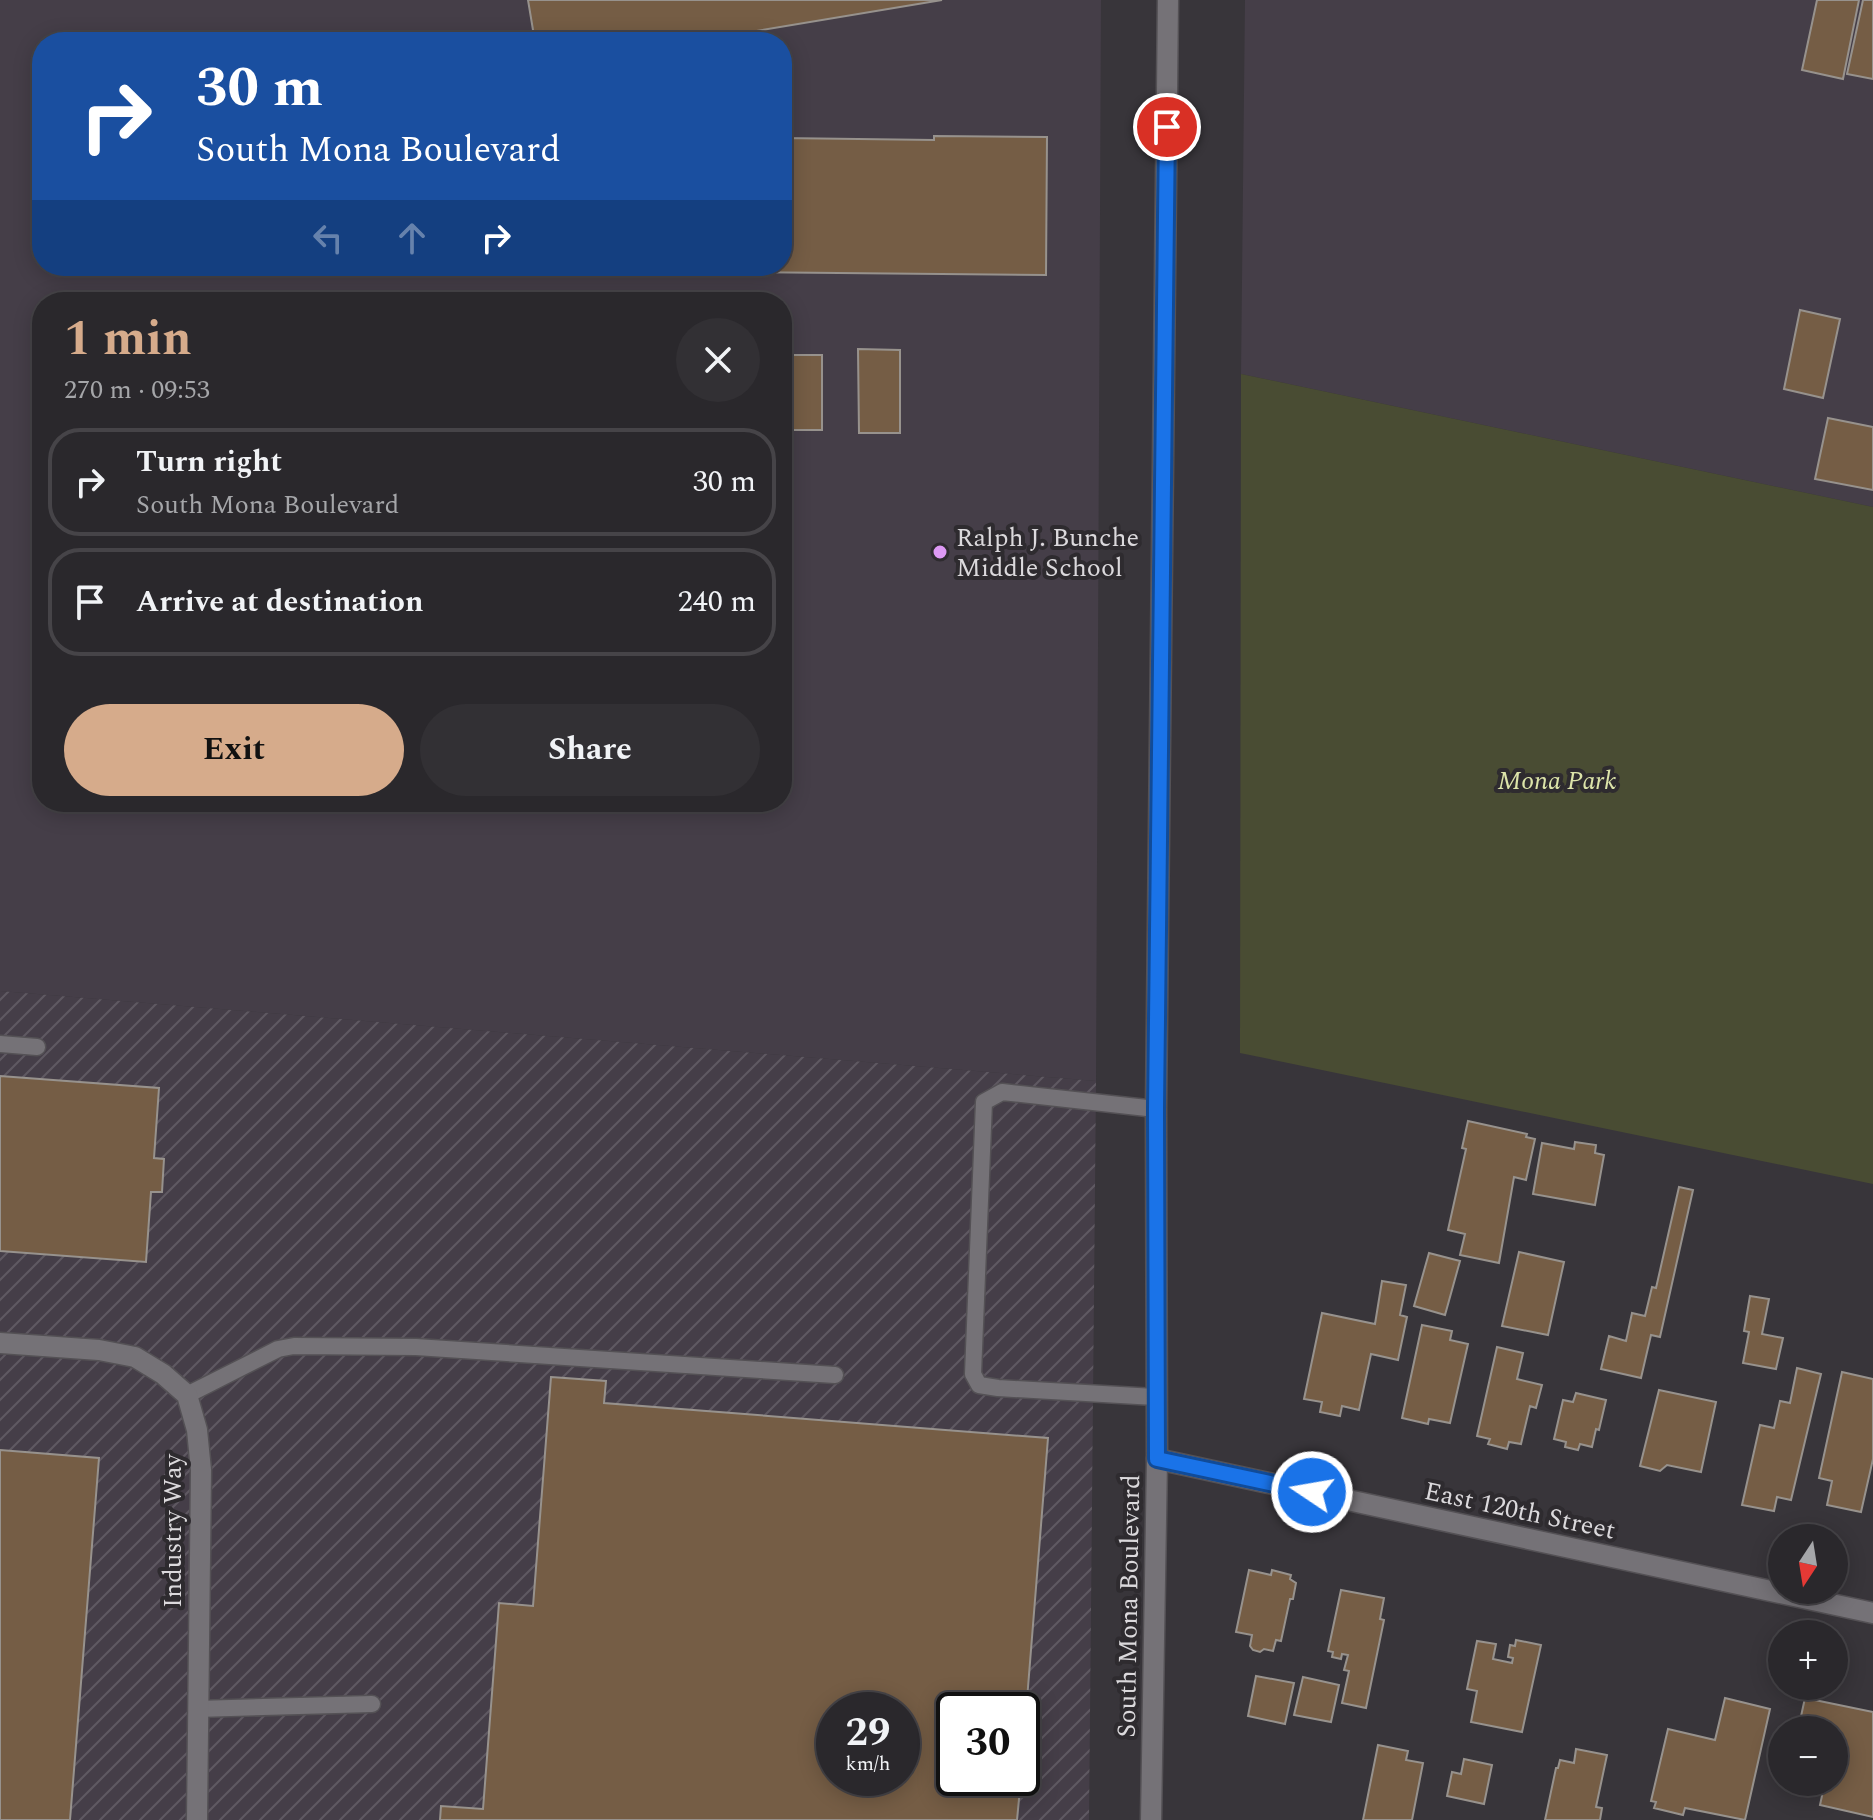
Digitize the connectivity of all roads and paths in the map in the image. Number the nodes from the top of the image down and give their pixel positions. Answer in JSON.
{"nodes":[{"id":1,"x":1168,"y":0,"type":"edge"},
{"id":2,"x":0,"y":1044,"type":"edge"},
{"id":3,"x":37,"y":1047,"type":"dead end"},
{"id":4,"x":1156,"y":1109,"type":"junction"},
{"id":5,"x":0,"y":1343,"type":"edge"},
{"id":6,"x":835,"y":1375,"type":"dead end"},
{"id":7,"x":187,"y":1395,"type":"junction"},
{"id":8,"x":1155,"y":1397,"type":"junction"},
{"id":9,"x":1157,"y":1459,"type":"junction"},
{"id":10,"x":1873,"y":1613,"type":"edge"},
{"id":11,"x":372,"y":1704,"type":"dead end"},
{"id":12,"x":197,"y":1709,"type":"junction"},
{"id":13,"x":197,"y":1820,"type":"edge"},
{"id":14,"x":1151,"y":1820,"type":"edge"}],
"edges":[{"from":1,"to":4,"type":"street","name":"South Mona Boulevard"},
{"from":2,"to":3,"type":"lane"},
{"from":4,"to":8,"type":"street","name":"South Mona Boulevard"},
{"from":4,"to":8,"type":"lane"},
{"from":5,"to":7,"type":"street"},
{"from":6,"to":7,"type":"lane"},
{"from":7,"to":12,"type":"street","name":"Industry Way"},
{"from":8,"to":9,"type":"street","name":"South Mona Boulevard"},
{"from":9,"to":10,"type":"street","name":"East 120th Street"},
{"from":9,"to":14,"type":"street","name":"South Mona Boulevard"},
{"from":11,"to":12,"type":"lane"},
{"from":12,"to":13,"type":"street","name":"Industry Way"}]}
